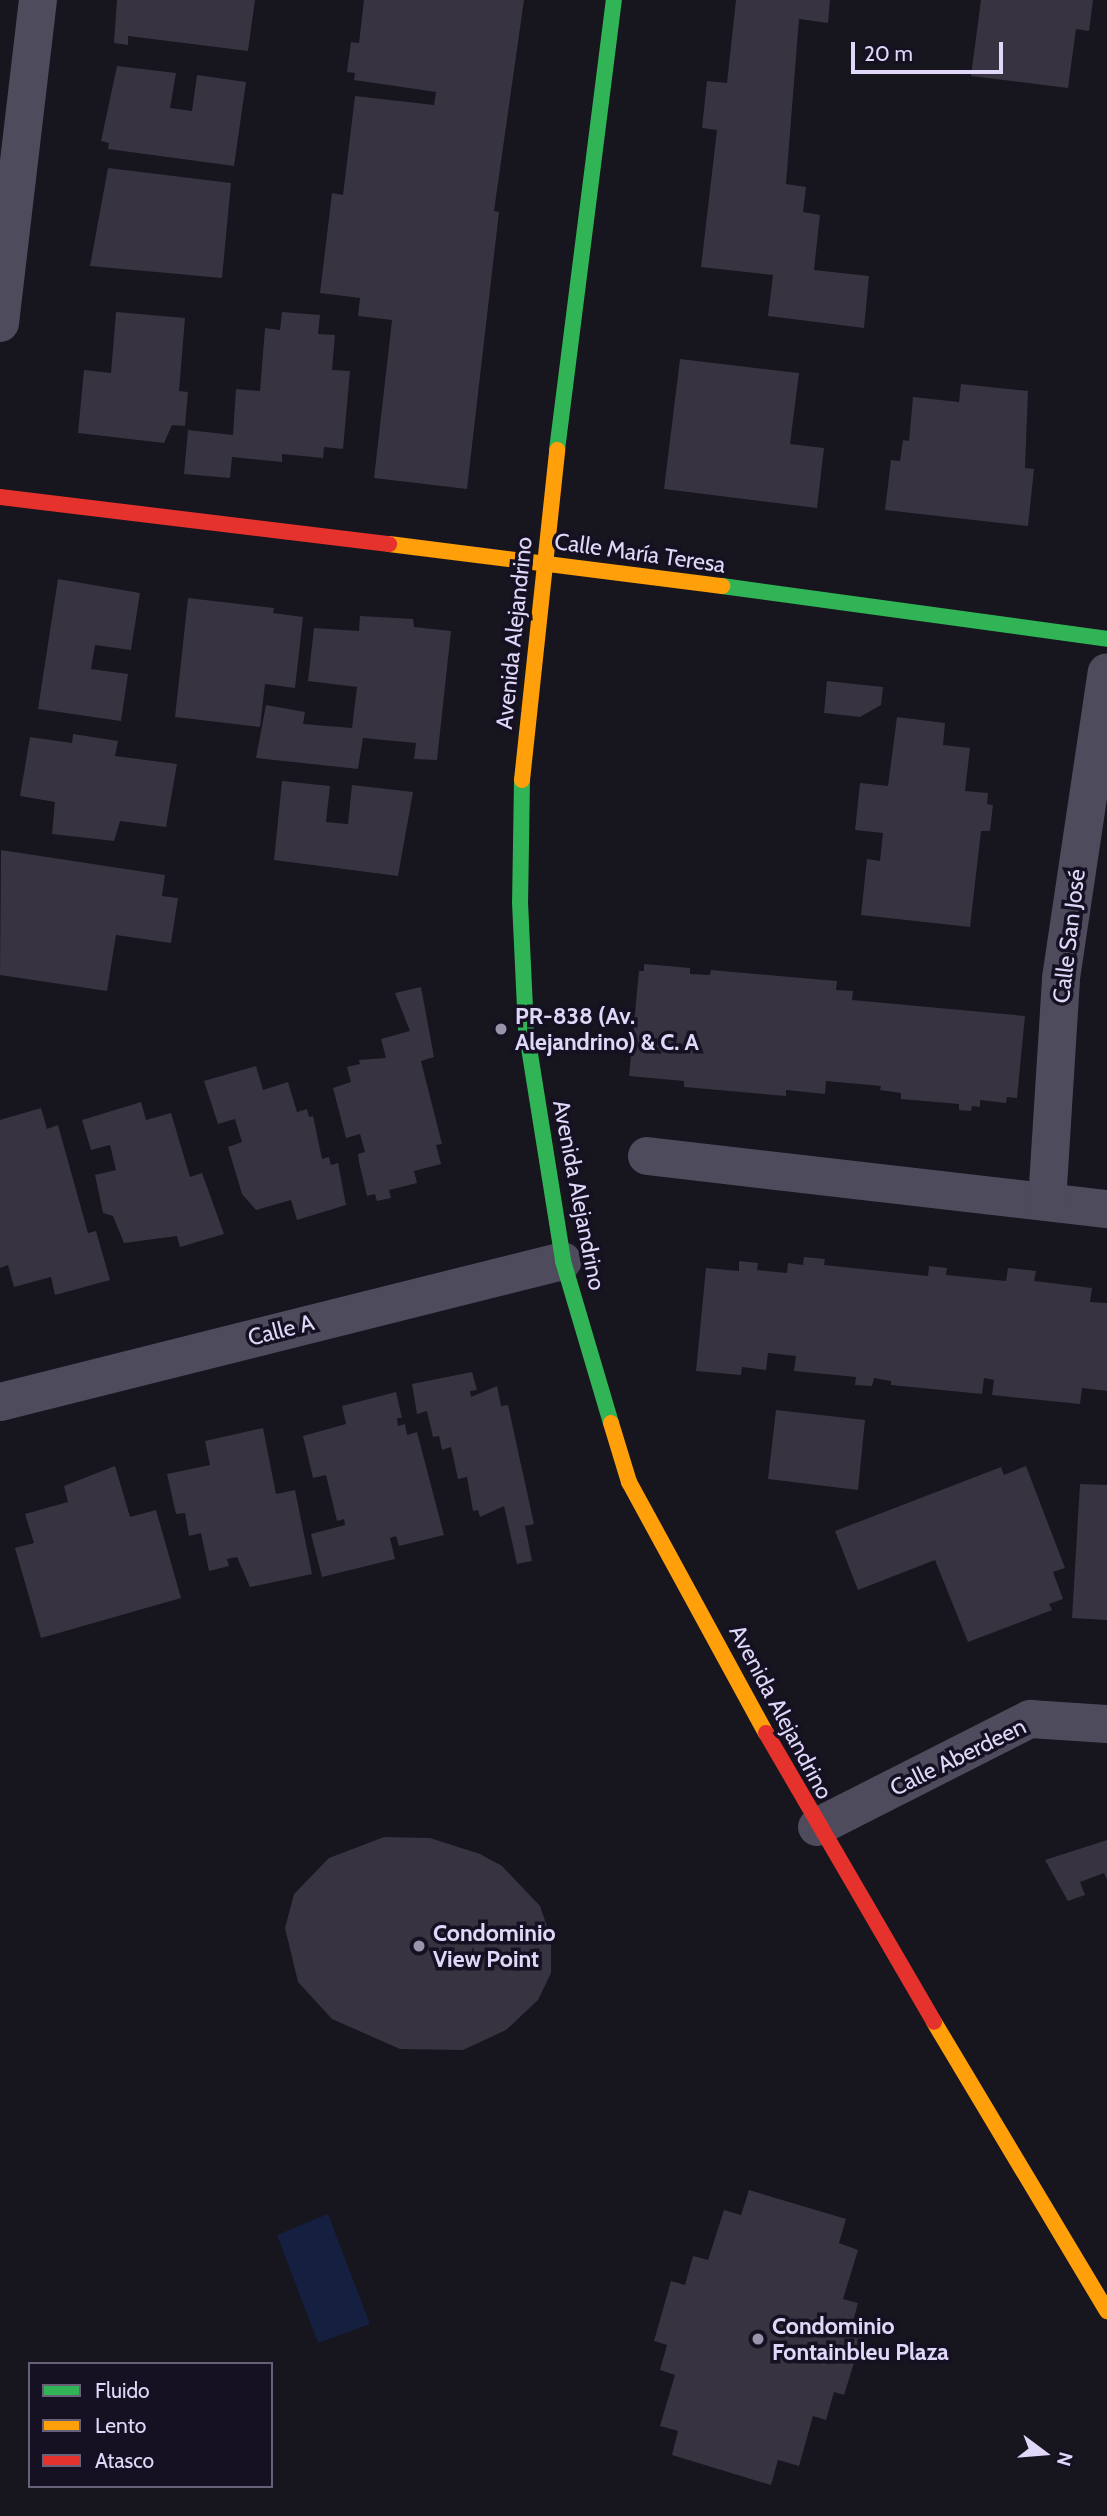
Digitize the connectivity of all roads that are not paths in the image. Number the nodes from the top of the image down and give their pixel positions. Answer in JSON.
{"nodes":[{"id":1,"x":38,"y":0,"type":"edge"},
{"id":2,"x":614,"y":0,"type":"edge"},
{"id":3,"x":0,"y":323,"type":"edge"},
{"id":4,"x":0,"y":497,"type":"edge"},
{"id":5,"x":543,"y":562,"type":"junction"},
{"id":6,"x":1107,"y":639,"type":"edge"},
{"id":7,"x":1107,"y":672,"type":"edge"},
{"id":8,"x":647,"y":1156,"type":"dead end"},
{"id":9,"x":1048,"y":1202,"type":"junction"},
{"id":10,"x":1107,"y":1209,"type":"edge"},
{"id":11,"x":563,"y":1261,"type":"junction"},
{"id":12,"x":0,"y":1402,"type":"edge"},
{"id":13,"x":1107,"y":1724,"type":"edge"},
{"id":14,"x":817,"y":1827,"type":"junction"},
{"id":15,"x":1107,"y":2311,"type":"edge"}],
"edges":[{"from":1,"to":3,"type":"street"},
{"from":2,"to":5,"type":"street","name":"Avenida Alejandrino"},
{"from":4,"to":5,"type":"street","name":"Calle María Teresa"},
{"from":5,"to":6,"type":"street","name":"Calle María Teresa"},
{"from":5,"to":11,"type":"street","name":"Avenida Alejandrino"},
{"from":7,"to":9,"type":"street","name":"Calle San José"},
{"from":8,"to":9,"type":"street"},
{"from":9,"to":10,"type":"street"},
{"from":11,"to":12,"type":"street","name":"Calle A"},
{"from":11,"to":14,"type":"street","name":"Avenida Alejandrino"},
{"from":13,"to":14,"type":"street","name":"Calle Aberdeen"},
{"from":14,"to":15,"type":"street","name":"Avenida Alejandrino"}]}
